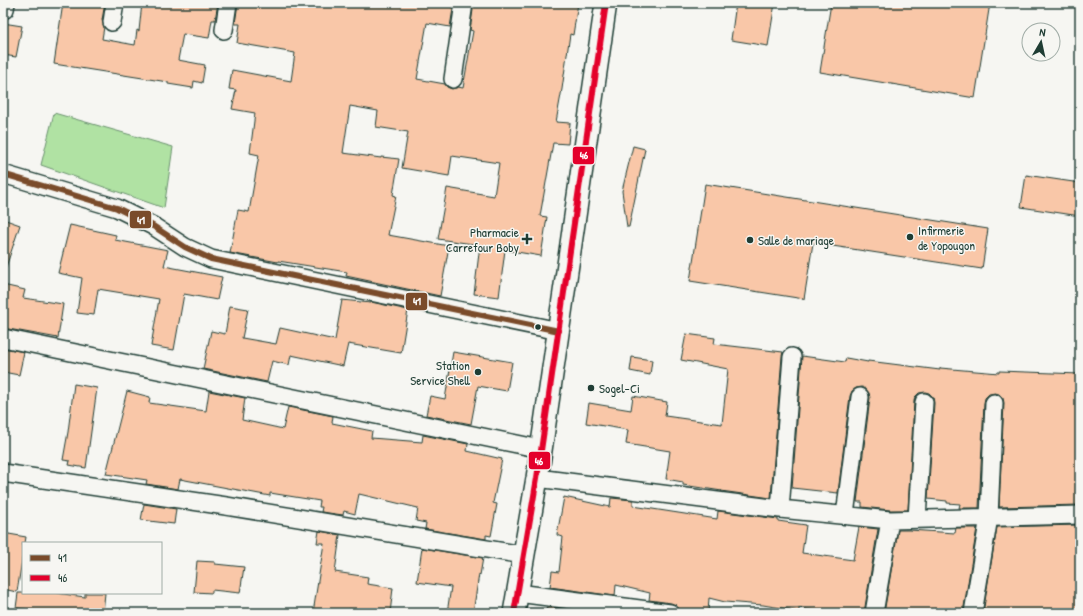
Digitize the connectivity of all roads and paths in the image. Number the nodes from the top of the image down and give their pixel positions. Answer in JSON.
{"nodes":[{"id":1,"x":115,"y":3,"type":"edge"},
{"id":2,"x":228,"y":3,"type":"edge"},
{"id":3,"x":464,"y":3,"type":"edge"},
{"id":4,"x":606,"y":3,"type":"edge"},
{"id":5,"x":112,"y":22,"type":"dead end"},
{"id":6,"x":224,"y":30,"type":"dead end"},
{"id":7,"x":453,"y":79,"type":"dead end"},
{"id":8,"x":3,"y":174,"type":"edge"},
{"id":9,"x":559,"y":331,"type":"junction"},
{"id":10,"x":3,"y":338,"type":"edge"},
{"id":11,"x":792,"y":357,"type":"dead end"},
{"id":12,"x":860,"y":397,"type":"dead end"},
{"id":13,"x":924,"y":402,"type":"dead end"},
{"id":14,"x":994,"y":403,"type":"dead end"},
{"id":15,"x":541,"y":449,"type":"junction"},
{"id":16,"x":3,"y":473,"type":"edge"},
{"id":17,"x":537,"y":478,"type":"junction"},
{"id":18,"x":780,"y":508,"type":"junction"},
{"id":19,"x":845,"y":515,"type":"junction"},
{"id":20,"x":1080,"y":515,"type":"edge"},
{"id":21,"x":989,"y":517,"type":"junction"},
{"id":22,"x":917,"y":519,"type":"junction"},
{"id":23,"x":890,"y":520,"type":"junction"},
{"id":24,"x":524,"y":555,"type":"junction"},
{"id":25,"x":518,"y":593,"type":"junction"},
{"id":26,"x":514,"y":613,"type":"edge"},
{"id":27,"x":670,"y":613,"type":"edge"},
{"id":28,"x":874,"y":613,"type":"edge"},
{"id":29,"x":973,"y":613,"type":"edge"}],
"edges":[{"from":1,"to":5,"type":"street"},
{"from":2,"to":6,"type":"street"},
{"from":3,"to":7,"type":"street"},
{"from":4,"to":9,"type":"street"},
{"from":8,"to":9,"type":"street"},
{"from":9,"to":15,"type":"street"},
{"from":10,"to":15,"type":"street"},
{"from":11,"to":18,"type":"street"},
{"from":12,"to":19,"type":"street"},
{"from":13,"to":22,"type":"street"},
{"from":14,"to":21,"type":"street"},
{"from":15,"to":17,"type":"street"},
{"from":16,"to":24,"type":"street"},
{"from":17,"to":18,"type":"street"},
{"from":17,"to":24,"type":"street"},
{"from":18,"to":19,"type":"street"},
{"from":19,"to":23,"type":"street"},
{"from":20,"to":21,"type":"street"},
{"from":21,"to":22,"type":"street"},
{"from":21,"to":29,"type":"street"},
{"from":22,"to":23,"type":"street"},
{"from":23,"to":28,"type":"street"},
{"from":24,"to":25,"type":"street"},
{"from":25,"to":26,"type":"street"},
{"from":25,"to":27,"type":"street"}]}
